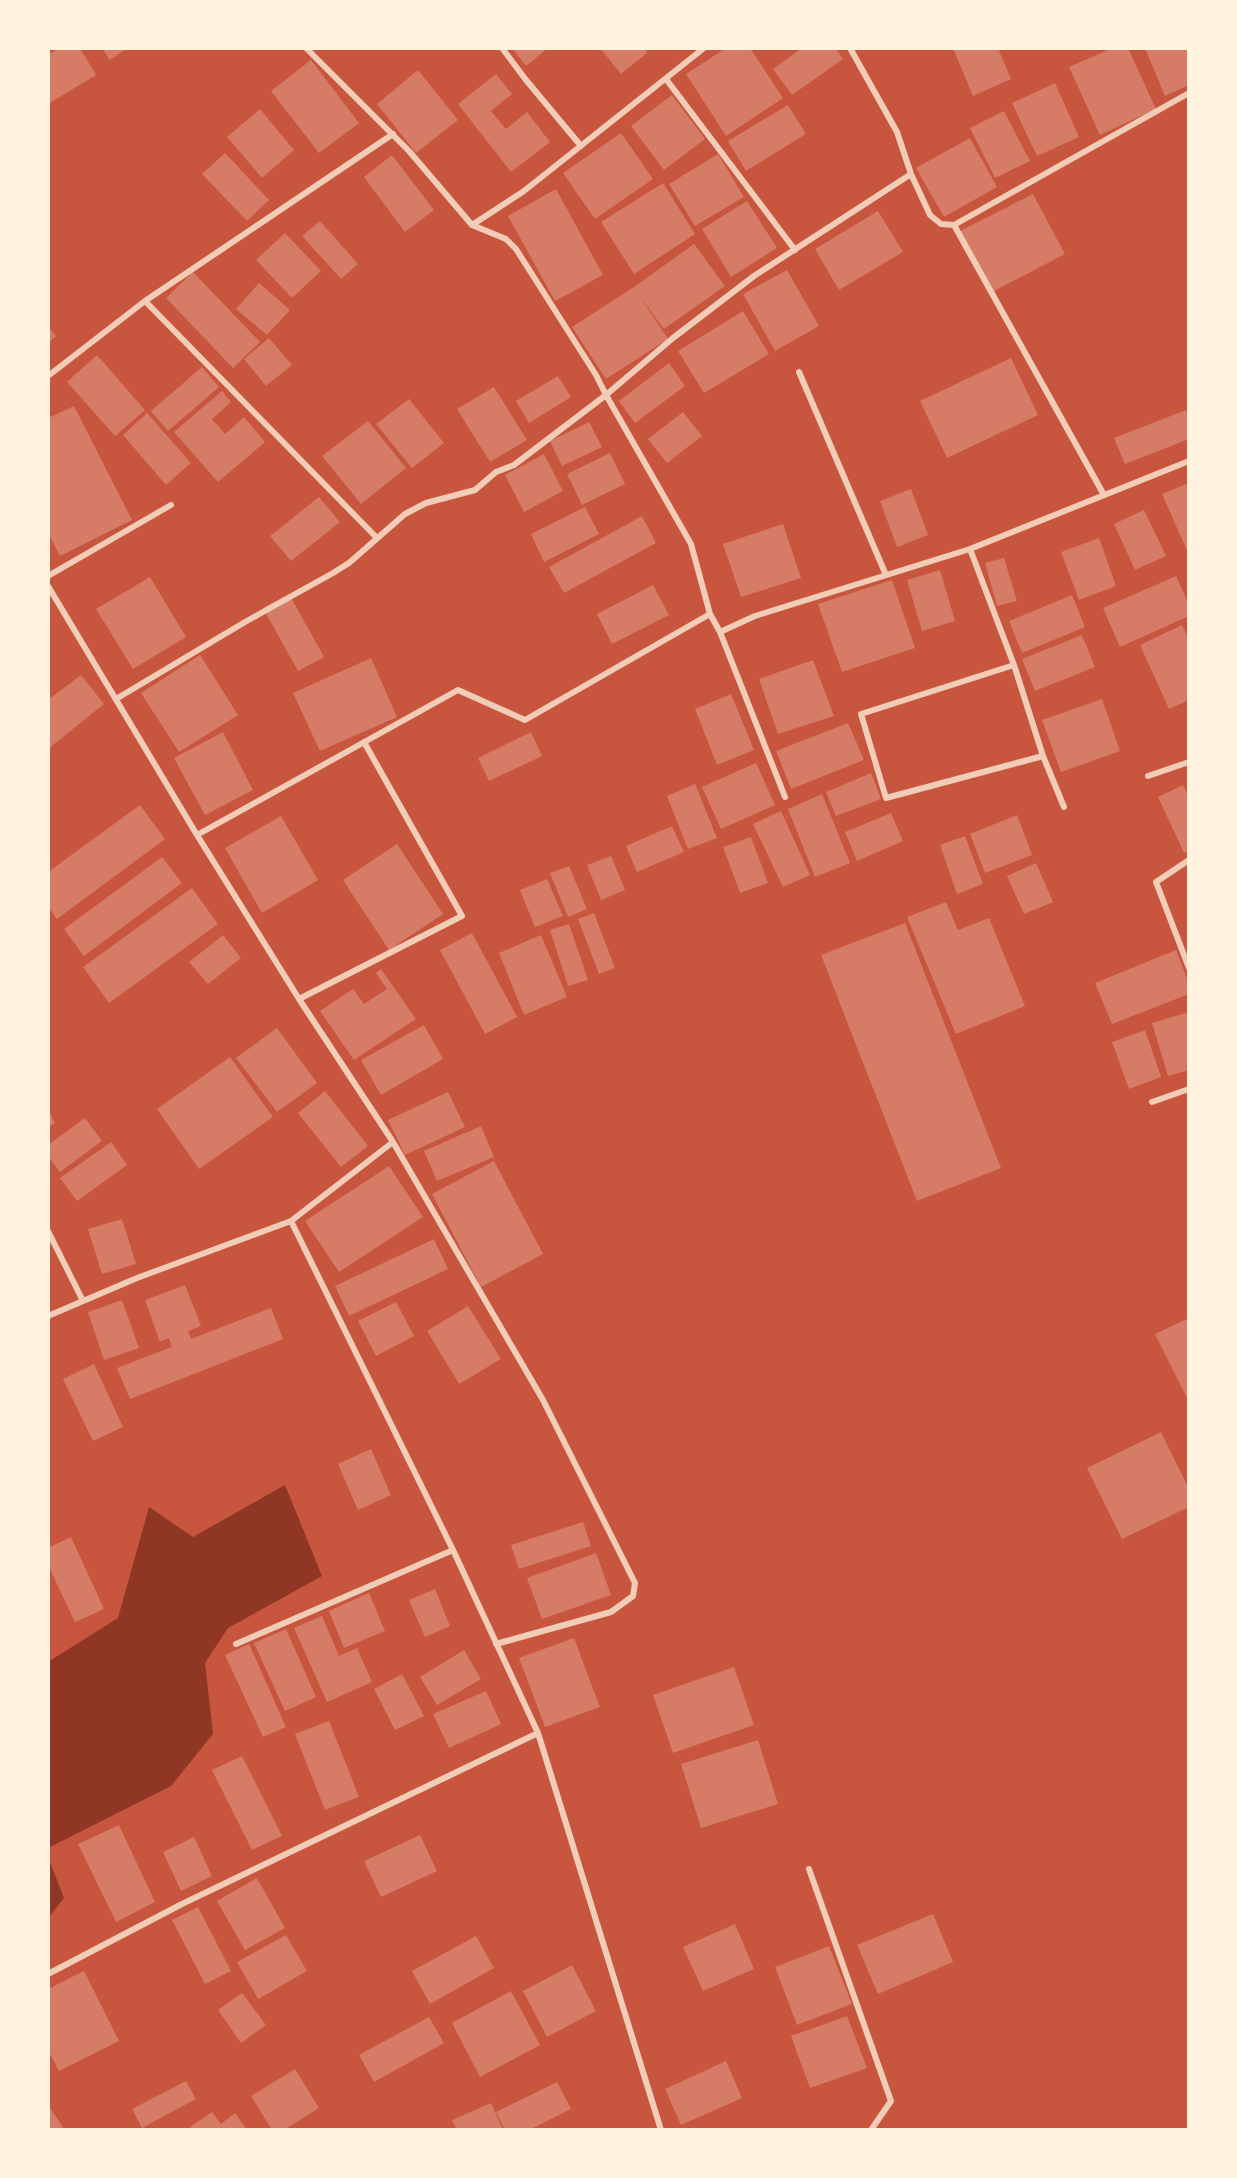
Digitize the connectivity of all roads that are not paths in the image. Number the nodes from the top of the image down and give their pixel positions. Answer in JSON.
{"nodes":[{"id":1,"x":306,"y":48,"type":"edge"},
{"id":2,"x":502,"y":48,"type":"edge"},
{"id":3,"x":704,"y":48,"type":"edge"},
{"id":4,"x":850,"y":48,"type":"edge"},
{"id":5,"x":666,"y":79,"type":"junction"},
{"id":6,"x":1189,"y":93,"type":"edge"},
{"id":7,"x":393,"y":134,"type":"junction"},
{"id":8,"x":581,"y":146,"type":"junction"},
{"id":9,"x":911,"y":174,"type":"junction"},
{"id":10,"x":472,"y":225,"type":"junction"},
{"id":11,"x":954,"y":225,"type":"junction"},
{"id":12,"x":795,"y":250,"type":"junction"},
{"id":13,"x":145,"y":301,"type":"junction"},
{"id":14,"x":799,"y":372,"type":"dead end"},
{"id":15,"x":48,"y":376,"type":"edge"},
{"id":16,"x":606,"y":395,"type":"junction"},
{"id":17,"x":1189,"y":461,"type":"edge"},
{"id":18,"x":1104,"y":495,"type":"junction"},
{"id":19,"x":171,"y":506,"type":"dead end"},
{"id":20,"x":377,"y":538,"type":"junction"},
{"id":21,"x":970,"y":549,"type":"junction"},
{"id":22,"x":886,"y":575,"type":"junction"},
{"id":23,"x":48,"y":576,"type":"edge"},
{"id":24,"x":48,"y":586,"type":"edge"},
{"id":25,"x":710,"y":614,"type":"junction"},
{"id":26,"x":720,"y":632,"type":"junction"},
{"id":27,"x":1014,"y":665,"type":"junction"},
{"id":28,"x":116,"y":699,"type":"junction"},
{"id":29,"x":364,"y":742,"type":"junction"},
{"id":30,"x":1043,"y":756,"type":"junction"},
{"id":31,"x":1189,"y":762,"type":"edge"},
{"id":32,"x":1148,"y":776,"type":"dead end"},
{"id":33,"x":785,"y":797,"type":"dead end"},
{"id":34,"x":1064,"y":807,"type":"dead end"},
{"id":35,"x":197,"y":835,"type":"junction"},
{"id":36,"x":1189,"y":860,"type":"edge"},
{"id":37,"x":1189,"y":968,"type":"edge"},
{"id":38,"x":299,"y":999,"type":"junction"},
{"id":39,"x":1189,"y":1089,"type":"edge"},
{"id":40,"x":1152,"y":1102,"type":"dead end"},
{"id":41,"x":393,"y":1142,"type":"junction"},
{"id":42,"x":291,"y":1221,"type":"junction"},
{"id":43,"x":48,"y":1231,"type":"edge"},
{"id":44,"x":83,"y":1301,"type":"junction"},
{"id":45,"x":48,"y":1316,"type":"edge"},
{"id":46,"x":453,"y":1550,"type":"junction"},
{"id":47,"x":236,"y":1644,"type":"dead end"},
{"id":48,"x":496,"y":1644,"type":"junction"},
{"id":49,"x":538,"y":1733,"type":"junction"},
{"id":50,"x":809,"y":1869,"type":"dead end"},
{"id":51,"x":48,"y":1974,"type":"edge"},
{"id":52,"x":661,"y":2130,"type":"edge"},
{"id":53,"x":871,"y":2130,"type":"edge"}],
"edges":[{"from":1,"to":7,"type":"street"},
{"from":2,"to":8,"type":"street"},
{"from":3,"to":5,"type":"street"},
{"from":4,"to":9,"type":"street"},
{"from":5,"to":8,"type":"street"},
{"from":5,"to":12,"type":"street"},
{"from":6,"to":11,"type":"street"},
{"from":7,"to":10,"type":"street"},
{"from":7,"to":13,"type":"street"},
{"from":8,"to":10,"type":"street"},
{"from":9,"to":11,"type":"street"},
{"from":9,"to":12,"type":"street"},
{"from":10,"to":16,"type":"street"},
{"from":11,"to":18,"type":"street"},
{"from":12,"to":16,"type":"street"},
{"from":13,"to":15,"type":"street"},
{"from":13,"to":20,"type":"street"},
{"from":14,"to":22,"type":"street"},
{"from":16,"to":20,"type":"street"},
{"from":16,"to":25,"type":"street"},
{"from":17,"to":18,"type":"street"},
{"from":18,"to":21,"type":"street"},
{"from":19,"to":23,"type":"street"},
{"from":20,"to":28,"type":"street"},
{"from":21,"to":22,"type":"street"},
{"from":21,"to":27,"type":"street"},
{"from":22,"to":26,"type":"street"},
{"from":24,"to":28,"type":"street"},
{"from":25,"to":26,"type":"street"},
{"from":25,"to":29,"type":"street"},
{"from":26,"to":33,"type":"street"},
{"from":27,"to":30,"type":"street"},
{"from":27,"to":30,"type":"street"},
{"from":28,"to":35,"type":"street"},
{"from":29,"to":35,"type":"street"},
{"from":29,"to":38,"type":"street"},
{"from":30,"to":34,"type":"street"},
{"from":31,"to":32,"type":"street"},
{"from":35,"to":38,"type":"street"},
{"from":36,"to":37,"type":"street"},
{"from":38,"to":41,"type":"street"},
{"from":39,"to":40,"type":"street"},
{"from":41,"to":42,"type":"street"},
{"from":41,"to":48,"type":"street"},
{"from":42,"to":44,"type":"street"},
{"from":42,"to":46,"type":"street"},
{"from":43,"to":44,"type":"street"},
{"from":44,"to":45,"type":"street"},
{"from":46,"to":47,"type":"street"},
{"from":46,"to":48,"type":"street"},
{"from":48,"to":49,"type":"street"},
{"from":49,"to":51,"type":"street"},
{"from":49,"to":52,"type":"street"},
{"from":50,"to":53,"type":"street"}]}
